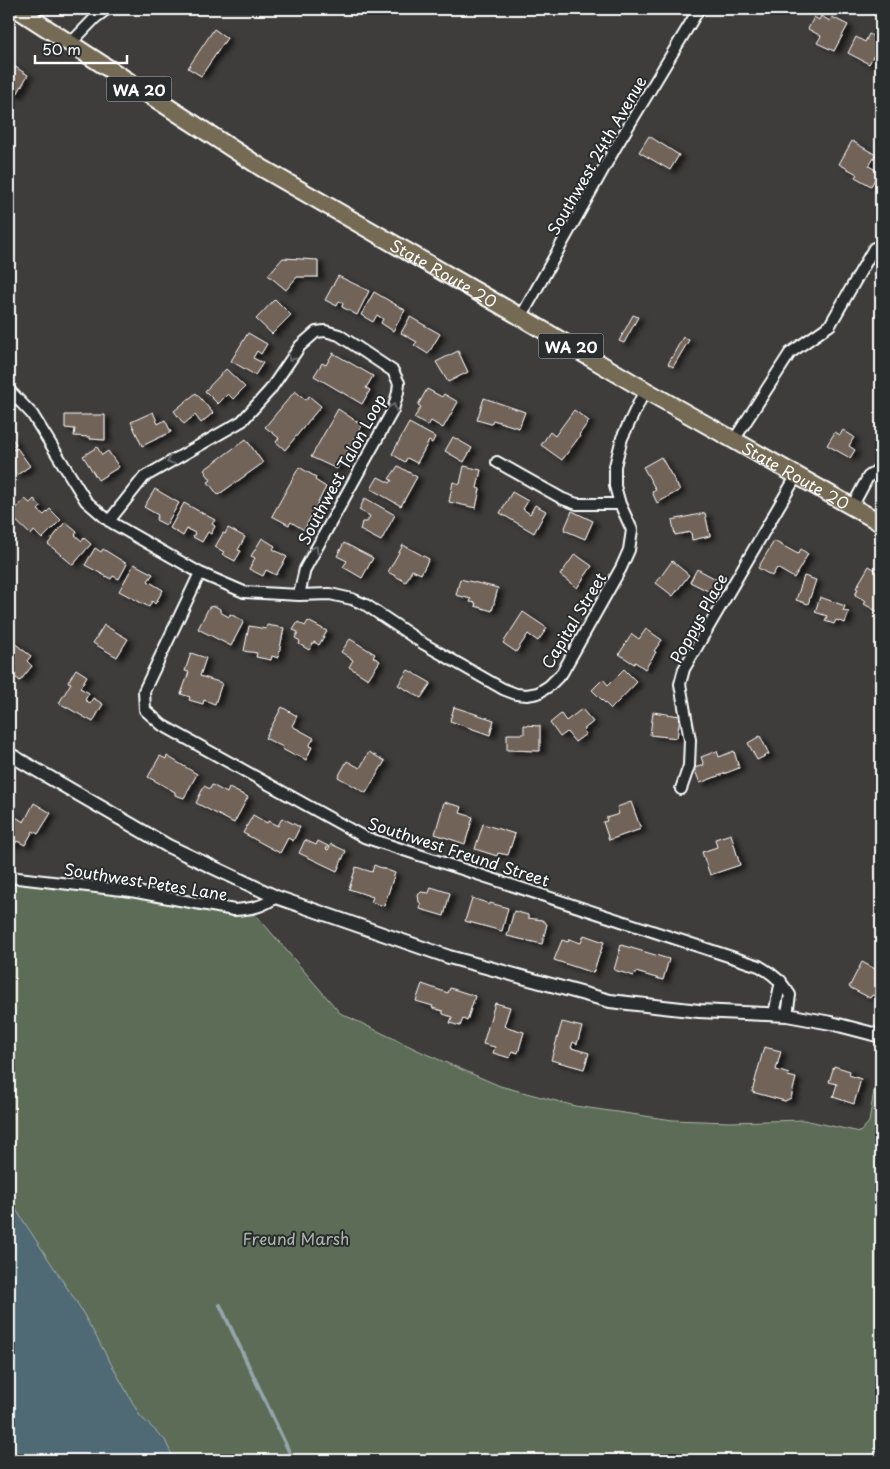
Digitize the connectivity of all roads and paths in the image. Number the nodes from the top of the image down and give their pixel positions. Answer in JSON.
{"nodes":[{"id":1,"x":17,"y":9,"type":"edge"},
{"id":2,"x":107,"y":9,"type":"edge"},
{"id":3,"x":698,"y":9,"type":"edge"},
{"id":4,"x":877,"y":9,"type":"edge"},
{"id":5,"x":881,"y":11,"type":"edge"},
{"id":6,"x":70,"y":44,"type":"junction"},
{"id":7,"x":874,"y":248,"type":"dead end"},
{"id":8,"x":521,"y":317,"type":"junction"},
{"id":9,"x":9,"y":390,"type":"edge"},
{"id":10,"x":645,"y":390,"type":"junction"},
{"id":11,"x":734,"y":440,"type":"junction"},
{"id":12,"x":498,"y":462,"type":"dead end"},
{"id":13,"x":881,"y":466,"type":"edge"},
{"id":14,"x":797,"y":475,"type":"junction"},
{"id":15,"x":620,"y":504,"type":"junction"},
{"id":16,"x":852,"y":507,"type":"junction"},
{"id":17,"x":109,"y":521,"type":"junction"},
{"id":18,"x":881,"y":523,"type":"edge"},
{"id":19,"x":200,"y":573,"type":"junction"},
{"id":20,"x":299,"y":595,"type":"junction"},
{"id":21,"x":9,"y":754,"type":"edge"},
{"id":22,"x":681,"y":789,"type":"dead end"},
{"id":23,"x":9,"y":877,"type":"edge"},
{"id":24,"x":276,"y":898,"type":"junction"},
{"id":25,"x":781,"y":981,"type":"junction"},
{"id":26,"x":774,"y":1014,"type":"junction"},
{"id":27,"x":787,"y":1015,"type":"junction"},
{"id":28,"x":881,"y":1036,"type":"edge"}],
"edges":[{"from":1,"to":6,"type":"main road","name":"State Route 20","number":"WA 20"},
{"from":2,"to":6,"type":"street"},
{"from":3,"to":8,"type":"street","name":"Southwest 24th Avenue"},
{"from":4,"to":5,"type":"street"},
{"from":6,"to":8,"type":"main road","name":"State Route 20","number":"WA 20"},
{"from":7,"to":11,"type":"street"},
{"from":8,"to":10,"type":"main road","name":"State Route 20","number":"WA 20"},
{"from":9,"to":17,"type":"street","name":"Capital Street"},
{"from":10,"to":11,"type":"main road","name":"State Route 20","number":"WA 20"},
{"from":10,"to":15,"type":"street","name":"Capital Street"},
{"from":11,"to":14,"type":"main road","name":"State Route 20","number":"WA 20"},
{"from":12,"to":15,"type":"street"},
{"from":13,"to":16,"type":"street"},
{"from":14,"to":16,"type":"main road","name":"State Route 20","number":"WA 20"},
{"from":14,"to":22,"type":"street","name":"Poppys Place"},
{"from":15,"to":20,"type":"street","name":"Capital Street"},
{"from":16,"to":18,"type":"main road","name":"State Route 20","number":"WA 20"},
{"from":17,"to":19,"type":"street","name":"Capital Street"},
{"from":20,"to":17,"type":"street","name":"Southwest Talon Loop","one_way":true},
{"from":19,"to":20,"type":"street","name":"Capital Street"},
{"from":19,"to":25,"type":"street","name":"Southwest Freund Street"},
{"from":21,"to":24,"type":"street"},
{"from":23,"to":24,"type":"street","name":"Southwest Petes Lane"},
{"from":24,"to":26,"type":"street"},
{"from":25,"to":26,"type":"street"},
{"from":25,"to":27,"type":"street"},
{"from":26,"to":27,"type":"street"},
{"from":27,"to":28,"type":"street"}]}
